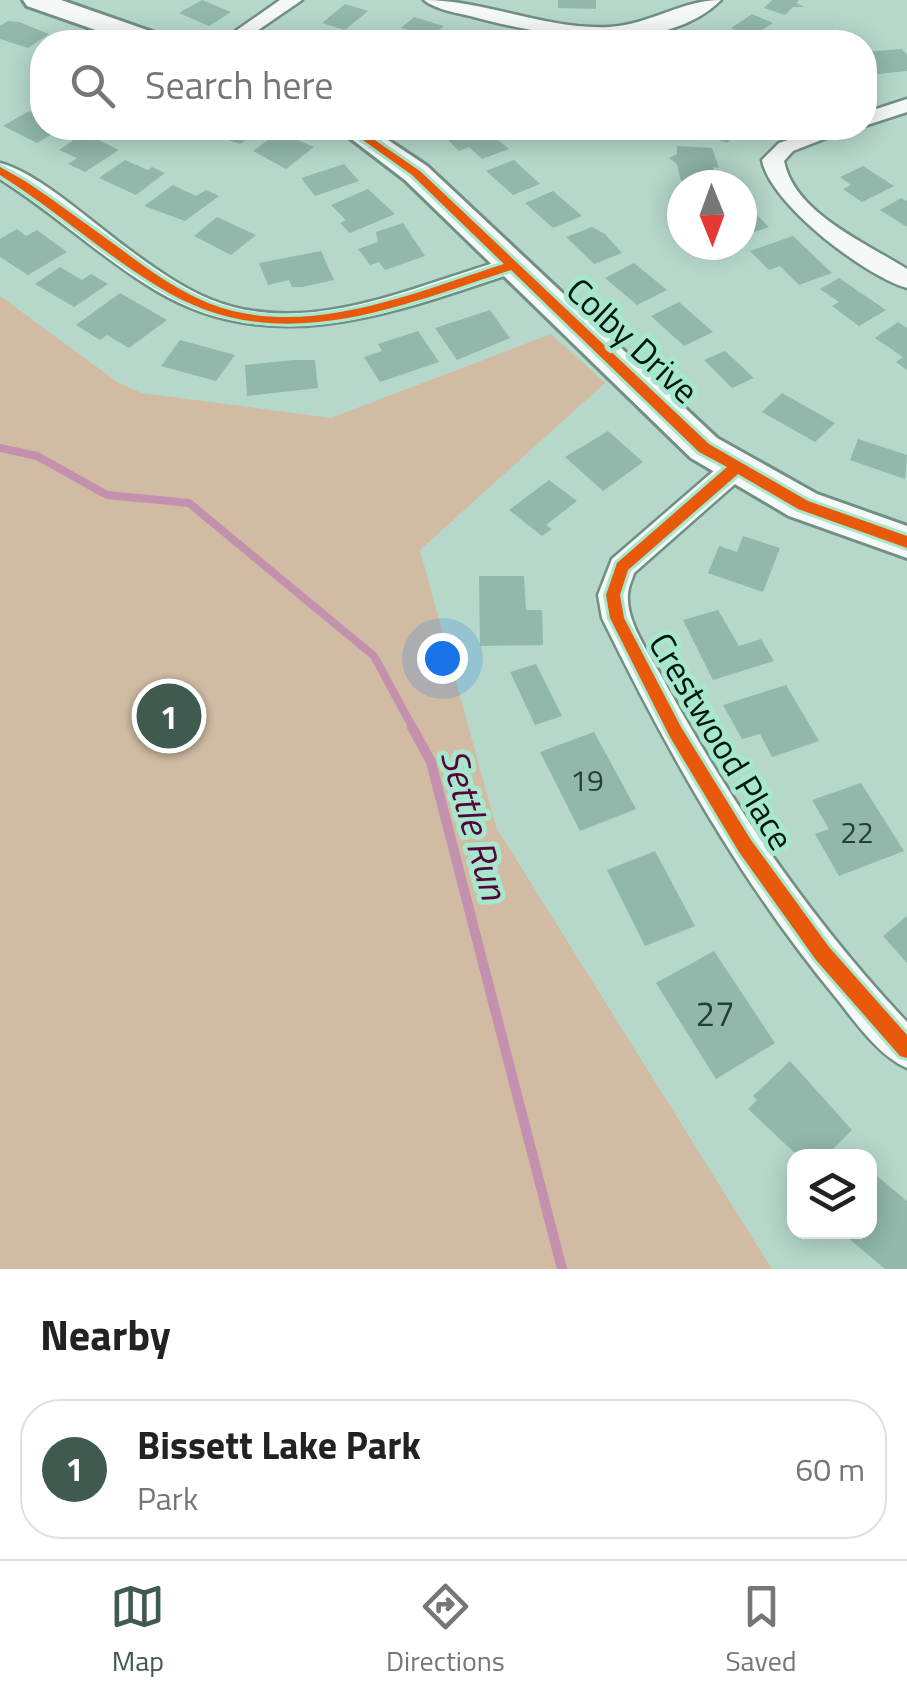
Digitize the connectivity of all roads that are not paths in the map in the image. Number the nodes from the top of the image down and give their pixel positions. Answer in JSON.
{"nodes":[{"id":1,"x":36,"y":0,"type":"edge"},
{"id":2,"x":293,"y":0,"type":"edge"},
{"id":3,"x":433,"y":0,"type":"edge"},
{"id":4,"x":712,"y":0,"type":"edge"},
{"id":5,"x":120,"y":30,"type":"edge"},
{"id":6,"x":247,"y":30,"type":"edge"},
{"id":7,"x":565,"y":30,"type":"edge"},
{"id":8,"x":623,"y":30,"type":"edge"},
{"id":9,"x":907,"y":105,"type":"edge"},
{"id":10,"x":877,"y":115,"type":"edge"},
{"id":11,"x":369,"y":140,"type":"edge"},
{"id":12,"x":810,"y":140,"type":"edge"},
{"id":13,"x":0,"y":170,"type":"edge"},
{"id":14,"x":511,"y":266,"type":"junction"},
{"id":15,"x":907,"y":280,"type":"edge"},
{"id":16,"x":734,"y":469,"type":"junction"},
{"id":17,"x":907,"y":542,"type":"edge"},
{"id":18,"x":907,"y":1049,"type":"edge"}],
"edges":[{"from":1,"to":5,"type":"street"},
{"from":2,"to":6,"type":"street"},
{"from":3,"to":7,"type":"street"},
{"from":4,"to":8,"type":"street"},
{"from":9,"to":10,"type":"street"},
{"from":11,"to":14,"type":"street","name":"Colby Drive"},
{"from":12,"to":15,"type":"street"},
{"from":13,"to":14,"type":"street"},
{"from":14,"to":16,"type":"street","name":"Colby Drive"},
{"from":16,"to":17,"type":"street","name":"Colby Drive"},
{"from":16,"to":18,"type":"street","name":"Crestwood Place"}]}
